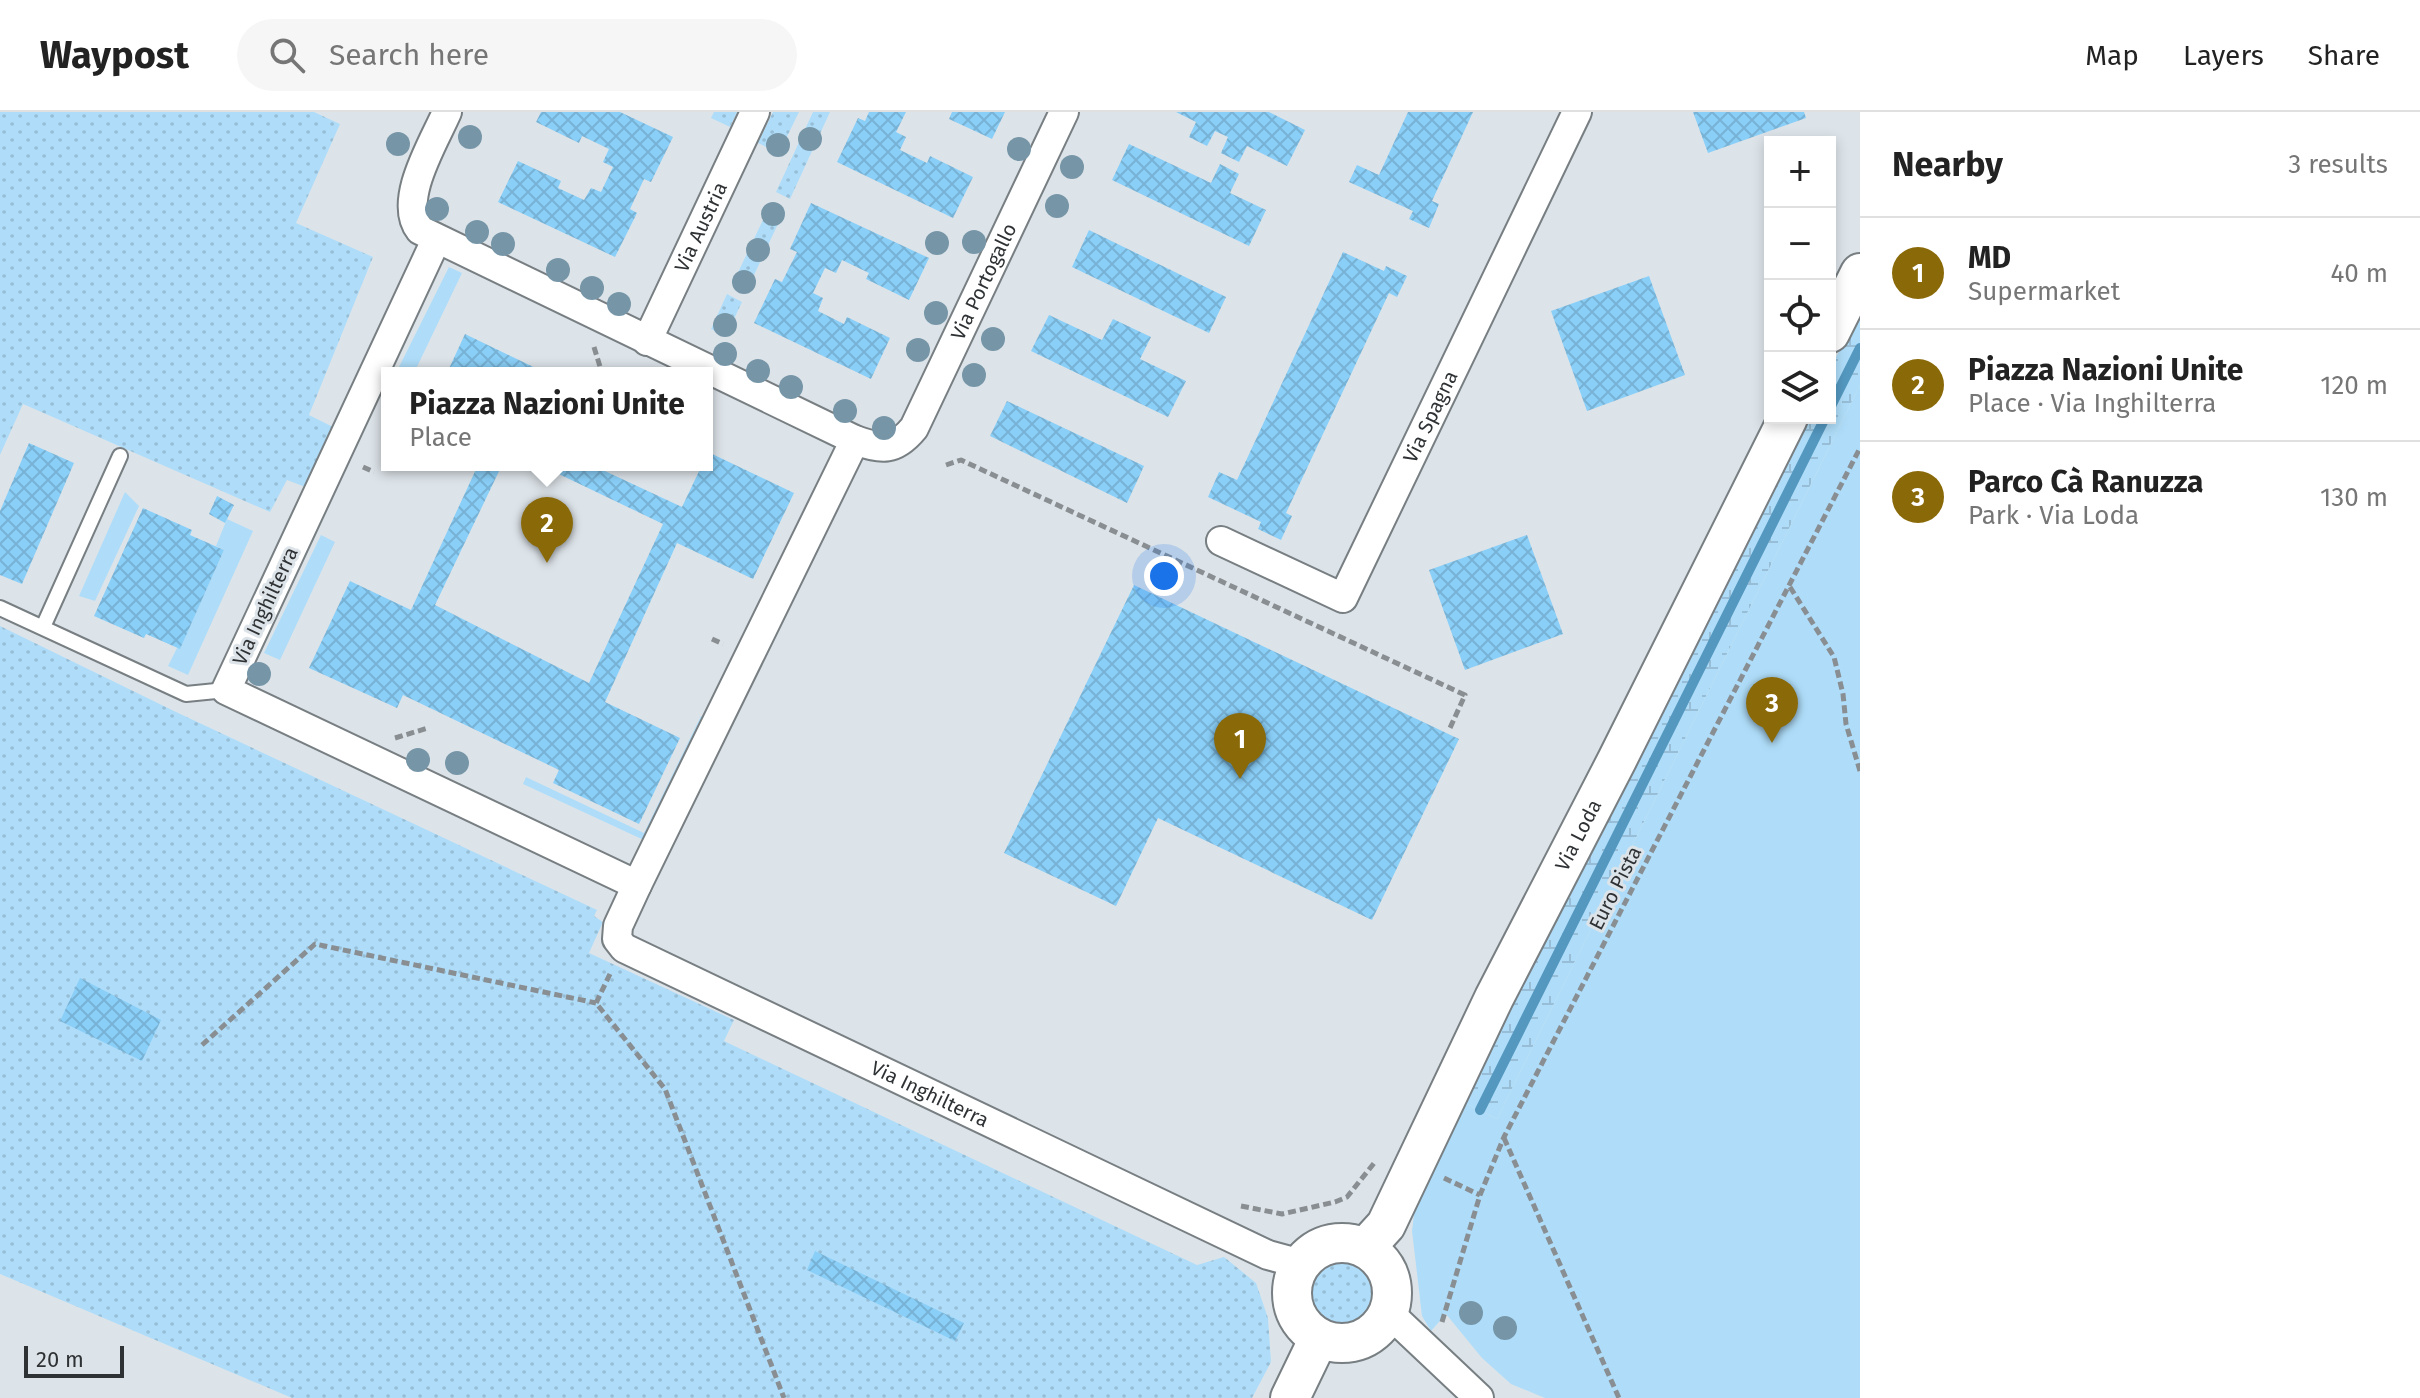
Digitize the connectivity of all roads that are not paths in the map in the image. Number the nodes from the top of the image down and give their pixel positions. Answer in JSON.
{"nodes":[{"id":1,"x":447,"y":112,"type":"edge"},
{"id":2,"x":755,"y":112,"type":"edge"},
{"id":3,"x":1064,"y":112,"type":"edge"},
{"id":4,"x":1577,"y":112,"type":"edge"},
{"id":5,"x":425,"y":231,"type":"junction"},
{"id":6,"x":1860,"y":273,"type":"edge"},
{"id":7,"x":1836,"y":321,"type":"edge"},
{"id":8,"x":647,"y":341,"type":"junction"},
{"id":9,"x":702,"y":367,"type":"edge"},
{"id":10,"x":713,"y":372,"type":"edge"},
{"id":11,"x":1785,"y":424,"type":"edge"},
{"id":12,"x":855,"y":440,"type":"junction"},
{"id":13,"x":120,"y":456,"type":"dead end"},
{"id":14,"x":1221,"y":541,"type":"dead end"},
{"id":15,"x":0,"y":608,"type":"edge"},
{"id":16,"x":43,"y":627,"type":"junction"},
{"id":17,"x":226,"y":690,"type":"junction"},
{"id":18,"x":637,"y":885,"type":"junction"},
{"id":19,"x":1365,"y":1248,"type":"junction"},
{"id":20,"x":1301,"y":1264,"type":"junction"},
{"id":21,"x":1388,"y":1312,"type":"junction"},
{"id":22,"x":1319,"y":1338,"type":"junction"},
{"id":23,"x":1290,"y":1398,"type":"edge"},
{"id":24,"x":1479,"y":1398,"type":"edge"}],
"edges":[{"from":1,"to":5,"type":"street"},
{"from":2,"to":8,"type":"street","name":"Via Austria"},
{"from":3,"to":12,"type":"street","name":"Via Portogallo"},
{"from":4,"to":14,"type":"street","name":"Via Spagna"},
{"from":5,"to":8,"type":"street"},
{"from":5,"to":17,"type":"street","name":"Via Inghilterra"},
{"from":6,"to":7,"type":"main road"},
{"from":8,"to":9,"type":"street"},
{"from":10,"to":12,"type":"street"},
{"from":11,"to":19,"type":"main road","name":"Via Loda"},
{"from":12,"to":18,"type":"street"},
{"from":13,"to":16,"type":"lane"},
{"from":15,"to":16,"type":"lane"},
{"from":16,"to":17,"type":"lane"},
{"from":17,"to":18,"type":"street","name":"Via Inghilterra"},
{"from":18,"to":20,"type":"street","name":"Via Inghilterra"},
{"from":19,"to":20,"type":"main road"},
{"from":19,"to":21,"type":"main road"},
{"from":20,"to":22,"type":"main road"},
{"from":21,"to":22,"type":"main road"},
{"from":21,"to":24,"type":"street"},
{"from":22,"to":23,"type":"main road"}]}
